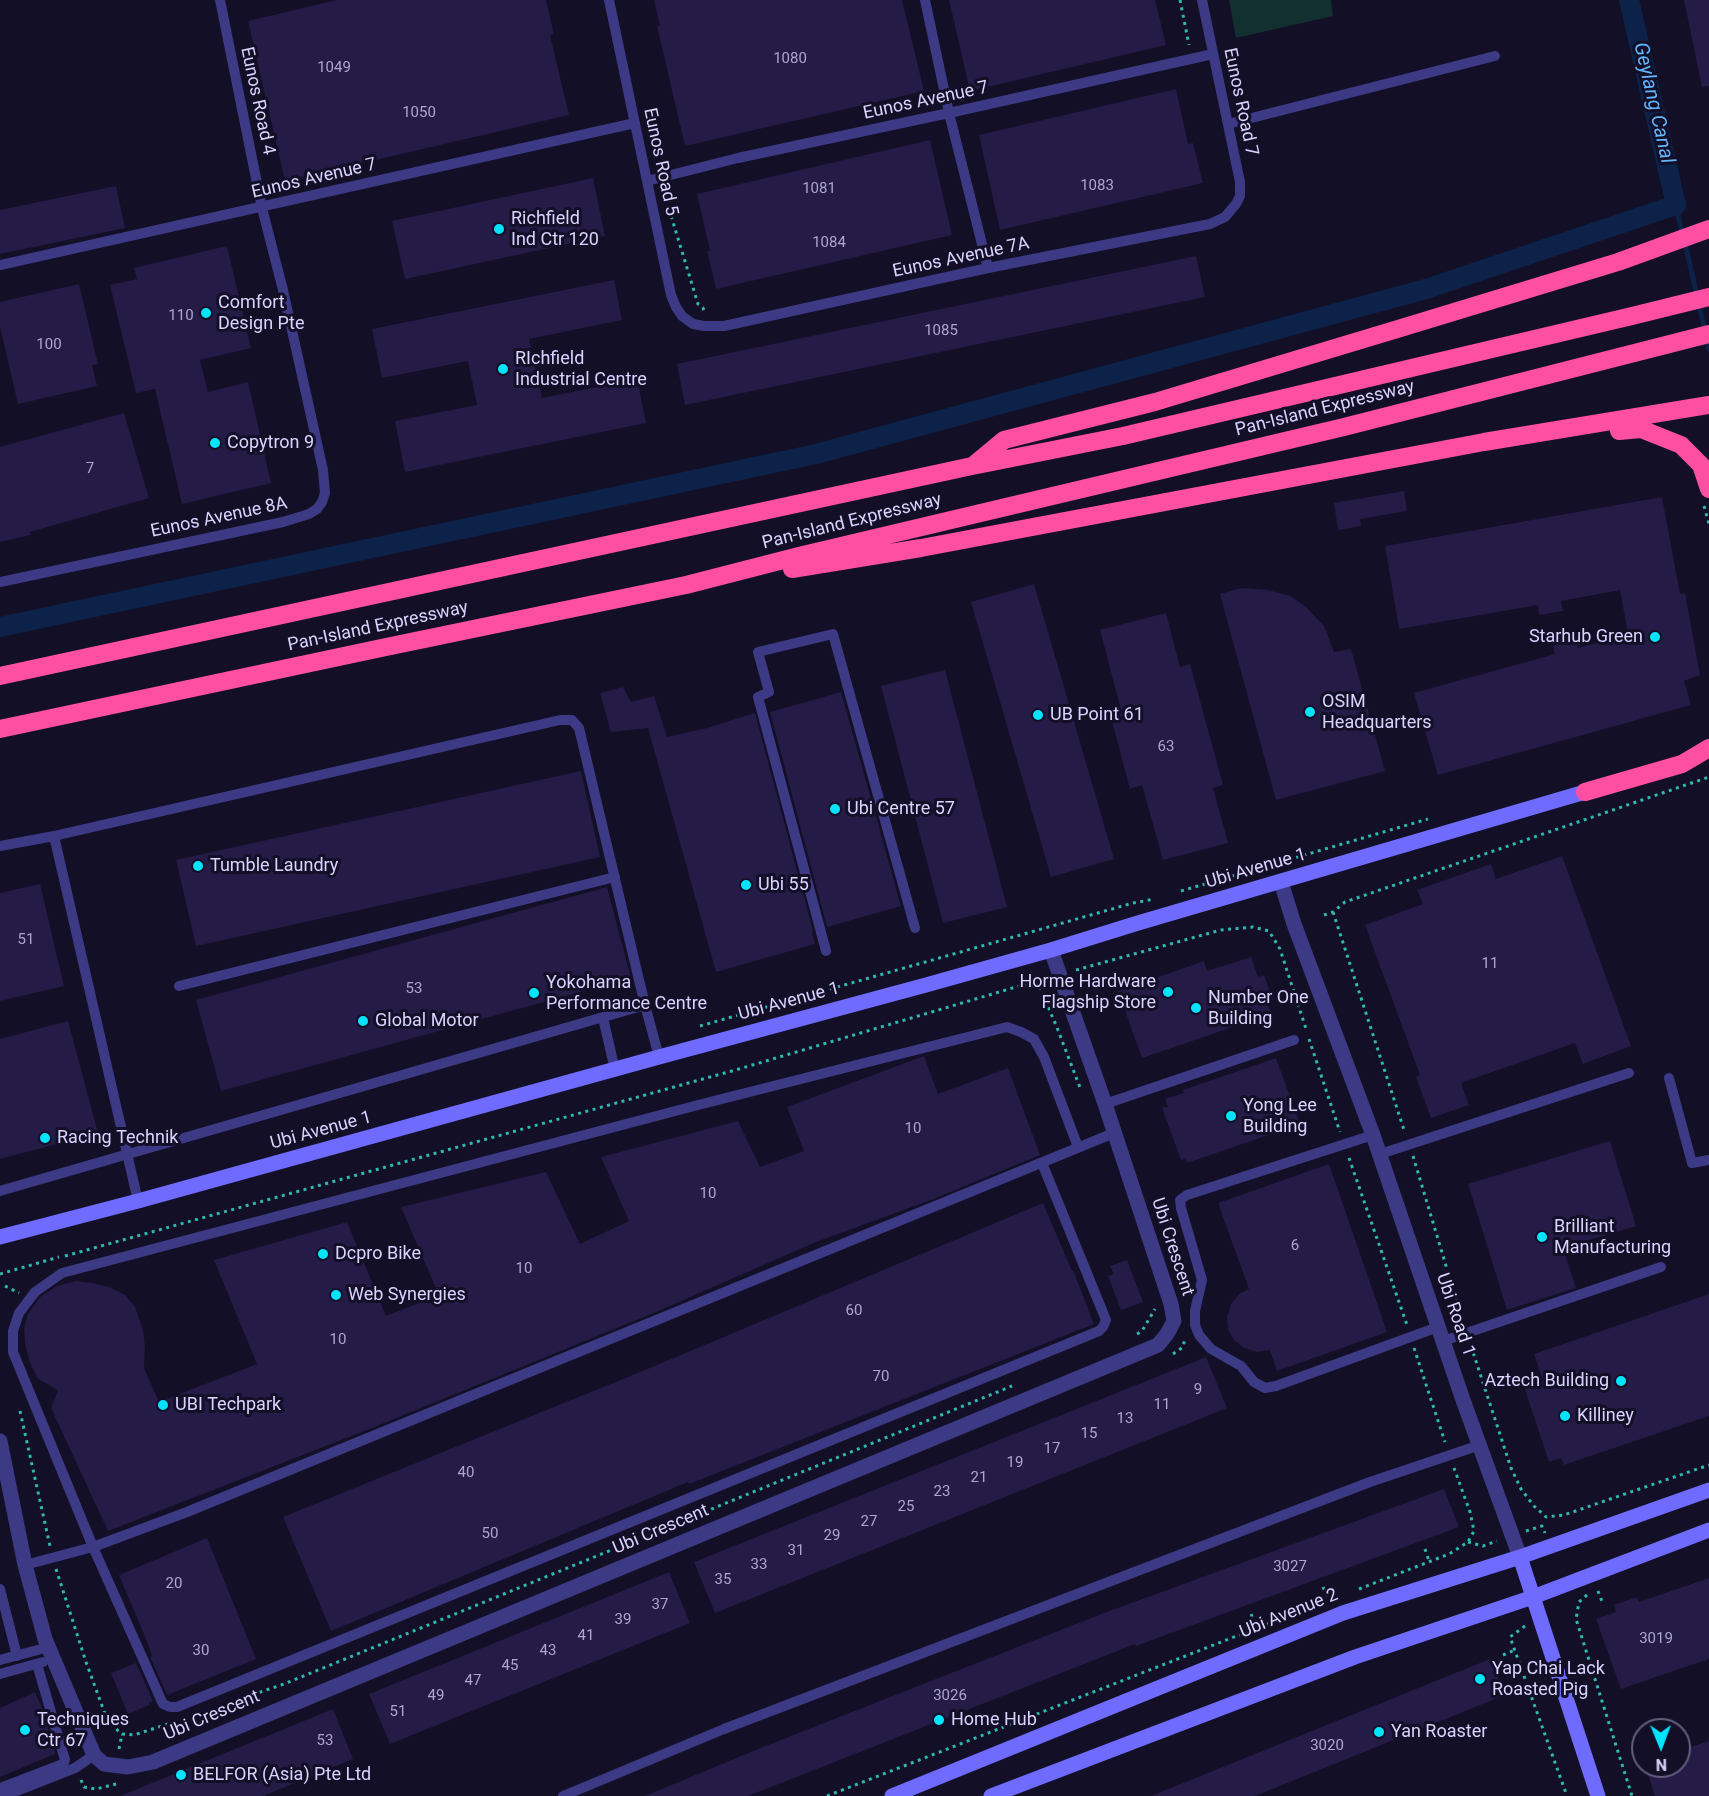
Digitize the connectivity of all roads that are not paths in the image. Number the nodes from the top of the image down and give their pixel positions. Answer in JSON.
{"nodes":[{"id":1,"x":220,"y":0,"type":"edge"},
{"id":2,"x":609,"y":0,"type":"edge"},
{"id":3,"x":925,"y":0,"type":"edge"},
{"id":4,"x":1202,"y":0,"type":"edge"},
{"id":5,"x":1213,"y":54,"type":"junction"},
{"id":6,"x":1495,"y":56,"type":"dead end"},
{"id":7,"x":949,"y":113,"type":"junction"},
{"id":8,"x":635,"y":123,"type":"junction"},
{"id":9,"x":1228,"y":124,"type":"junction"},
{"id":10,"x":647,"y":181,"type":"junction"},
{"id":11,"x":262,"y":208,"type":"junction"},
{"id":12,"x":1233,"y":210,"type":"joint"},
{"id":13,"x":1702,"y":232,"type":"edge"},
{"id":14,"x":0,"y":265,"type":"edge"},
{"id":15,"x":988,"y":268,"type":"junction"},
{"id":16,"x":1709,"y":297,"type":"edge"},
{"id":17,"x":693,"y":324,"type":"joint"},
{"id":18,"x":1709,"y":334,"type":"edge"},
{"id":19,"x":1709,"y":405,"type":"edge"},
{"id":20,"x":1484,"y":442,"type":"junction"},
{"id":21,"x":972,"y":466,"type":"junction"},
{"id":22,"x":1706,"y":494,"type":"edge"},
{"id":23,"x":0,"y":582,"type":"edge"},
{"id":24,"x":686,"y":585,"type":"junction"},
{"id":25,"x":0,"y":676,"type":"edge"},
{"id":26,"x":0,"y":729,"type":"edge"},
{"id":27,"x":1709,"y":748,"type":"edge"},
{"id":28,"x":1585,"y":792,"type":"joint"},
{"id":29,"x":54,"y":836,"type":"junction"},
{"id":30,"x":0,"y":846,"type":"edge"},
{"id":31,"x":615,"y":877,"type":"junction"},
{"id":32,"x":1281,"y":882,"type":"junction"},
{"id":33,"x":915,"y":928,"type":"dead end"},
{"id":34,"x":1050,"y":950,"type":"junction"},
{"id":35,"x":826,"y":951,"type":"dead end"},
{"id":36,"x":179,"y":986,"type":"dead end"},
{"id":37,"x":645,"y":1005,"type":"junction"},
{"id":38,"x":603,"y":1018,"type":"junction"},
{"id":39,"x":1293,"y":1040,"type":"dead end"},
{"id":40,"x":659,"y":1057,"type":"junction"},
{"id":41,"x":615,"y":1070,"type":"junction"},
{"id":42,"x":1629,"y":1073,"type":"dead end"},
{"id":43,"x":1669,"y":1078,"type":"dead end"},
{"id":44,"x":1105,"y":1104,"type":"junction"},
{"id":45,"x":1114,"y":1133,"type":"junction"},
{"id":46,"x":1373,"y":1135,"type":"junction"},
{"id":47,"x":1078,"y":1147,"type":"junction"},
{"id":48,"x":1380,"y":1154,"type":"junction"},
{"id":49,"x":128,"y":1155,"type":"junction"},
{"id":50,"x":1709,"y":1160,"type":"edge"},
{"id":51,"x":1042,"y":1163,"type":"junction"},
{"id":52,"x":0,"y":1191,"type":"edge"},
{"id":53,"x":138,"y":1201,"type":"junction"},
{"id":54,"x":0,"y":1237,"type":"edge"},
{"id":55,"x":1661,"y":1267,"type":"dead end"},
{"id":56,"x":1440,"y":1334,"type":"junction"},
{"id":57,"x":0,"y":1441,"type":"edge"},
{"id":58,"x":1480,"y":1445,"type":"junction"},
{"id":59,"x":1709,"y":1490,"type":"edge"},
{"id":60,"x":1709,"y":1530,"type":"edge"},
{"id":61,"x":93,"y":1547,"type":"junction"},
{"id":62,"x":1520,"y":1557,"type":"junction"},
{"id":63,"x":25,"y":1565,"type":"junction"},
{"id":64,"x":0,"y":1589,"type":"edge"},
{"id":65,"x":1533,"y":1597,"type":"junction"},
{"id":66,"x":51,"y":1653,"type":"junction"},
{"id":67,"x":17,"y":1656,"type":"junction"},
{"id":68,"x":0,"y":1660,"type":"edge"},
{"id":69,"x":37,"y":1664,"type":"junction"},
{"id":70,"x":0,"y":1674,"type":"edge"},
{"id":71,"x":94,"y":1755,"type":"junction"},
{"id":72,"x":0,"y":1788,"type":"edge"},
{"id":73,"x":4,"y":1796,"type":"edge"},
{"id":74,"x":563,"y":1796,"type":"edge"},
{"id":75,"x":892,"y":1796,"type":"edge"},
{"id":76,"x":991,"y":1796,"type":"edge"},
{"id":77,"x":1598,"y":1796,"type":"edge"}],
"edges":[{"from":1,"to":11,"type":"lane","name":"Eunos Road 4"},
{"from":2,"to":8,"type":"lane","name":"Eunos Road 5"},
{"from":3,"to":7,"type":"lane"},
{"from":4,"to":5,"type":"lane","name":"Eunos Road 7"},
{"from":5,"to":7,"type":"lane","name":"Eunos Avenue 7"},
{"from":5,"to":9,"type":"lane","name":"Eunos Road 7"},
{"from":6,"to":9,"type":"lane"},
{"from":7,"to":10,"type":"lane","name":"Eunos Avenue 7"},
{"from":7,"to":15,"type":"lane"},
{"from":8,"to":10,"type":"lane","name":"Eunos Road 5"},
{"from":8,"to":11,"type":"lane","name":"Eunos Avenue 7"},
{"from":9,"to":12,"type":"lane","name":"Eunos Road 7"},
{"from":10,"to":17,"type":"lane","name":"Eunos Road 5"},
{"from":11,"to":14,"type":"lane","name":"Eunos Avenue 7"},
{"from":11,"to":23,"type":"lane","name":"Eunos Avenue 8A"},
{"from":12,"to":15,"type":"lane","name":"Eunos Avenue 7A"},
{"from":13,"to":21,"type":"highway"},
{"from":15,"to":17,"type":"lane","name":"Eunos Avenue 7A"},
{"from":16,"to":21,"type":"highway","name":"Pan-Island Expressway"},
{"from":18,"to":24,"type":"highway","name":"Pan-Island Expressway"},
{"from":19,"to":20,"type":"highway"},
{"from":20,"to":22,"type":"highway"},
{"from":20,"to":24,"type":"highway"},
{"from":21,"to":25,"type":"highway","name":"Pan-Island Expressway"},
{"from":24,"to":26,"type":"highway","name":"Pan-Island Expressway"},
{"from":27,"to":28,"type":"highway"},
{"from":28,"to":32,"type":"street","name":"Ubi Avenue 1"},
{"from":29,"to":30,"type":"lane"},
{"from":29,"to":31,"type":"lane"},
{"from":29,"to":49,"type":"lane"},
{"from":31,"to":36,"type":"lane"},
{"from":31,"to":37,"type":"lane"},
{"from":32,"to":34,"type":"street","name":"Ubi Avenue 1"},
{"from":32,"to":46,"type":"street","name":"Ubi Road 1"},
{"from":33,"to":35,"type":"lane"},
{"from":34,"to":40,"type":"street","name":"Ubi Avenue 1"},
{"from":34,"to":44,"type":"street","name":"Ubi Crescent"},
{"from":37,"to":38,"type":"lane"},
{"from":37,"to":40,"type":"lane"},
{"from":38,"to":41,"type":"lane"},
{"from":38,"to":49,"type":"lane"},
{"from":39,"to":44,"type":"lane"},
{"from":40,"to":41,"type":"street","name":"Ubi Avenue 1"},
{"from":41,"to":53,"type":"street","name":"Ubi Avenue 1"},
{"from":42,"to":48,"type":"lane"},
{"from":43,"to":50,"type":"lane"},
{"from":44,"to":45,"type":"street","name":"Ubi Crescent"},
{"from":45,"to":47,"type":"lane"},
{"from":45,"to":71,"type":"street","name":"Ubi Crescent"},
{"from":46,"to":48,"type":"street","name":"Ubi Road 1"},
{"from":46,"to":56,"type":"lane"},
{"from":47,"to":51,"type":"lane"},
{"from":47,"to":61,"type":"lane"},
{"from":48,"to":56,"type":"street","name":"Ubi Road 1"},
{"from":49,"to":52,"type":"lane"},
{"from":49,"to":53,"type":"lane"},
{"from":51,"to":61,"type":"lane"},
{"from":51,"to":61,"type":"lane"},
{"from":53,"to":54,"type":"street","name":"Ubi Avenue 1"},
{"from":55,"to":56,"type":"lane"},
{"from":56,"to":58,"type":"street","name":"Ubi Road 1"},
{"from":57,"to":63,"type":"street"},
{"from":58,"to":62,"type":"street","name":"Ubi Road 1"},
{"from":58,"to":74,"type":"lane"},
{"from":59,"to":62,"type":"street","name":"Ubi Avenue 2"},
{"from":60,"to":65,"type":"street"},
{"from":61,"to":63,"type":"lane"},
{"from":62,"to":65,"type":"street","name":"Ubi Road 1"},
{"from":62,"to":75,"type":"street","name":"Ubi Avenue 2"},
{"from":63,"to":66,"type":"street"},
{"from":64,"to":67,"type":"lane"},
{"from":65,"to":76,"type":"street"},
{"from":65,"to":77,"type":"street","name":"Ubi Road 1"},
{"from":66,"to":67,"type":"lane"},
{"from":66,"to":69,"type":"lane"},
{"from":66,"to":71,"type":"street"},
{"from":67,"to":68,"type":"lane"},
{"from":69,"to":70,"type":"lane"},
{"from":69,"to":72,"type":"lane"},
{"from":71,"to":73,"type":"lane"}]}
